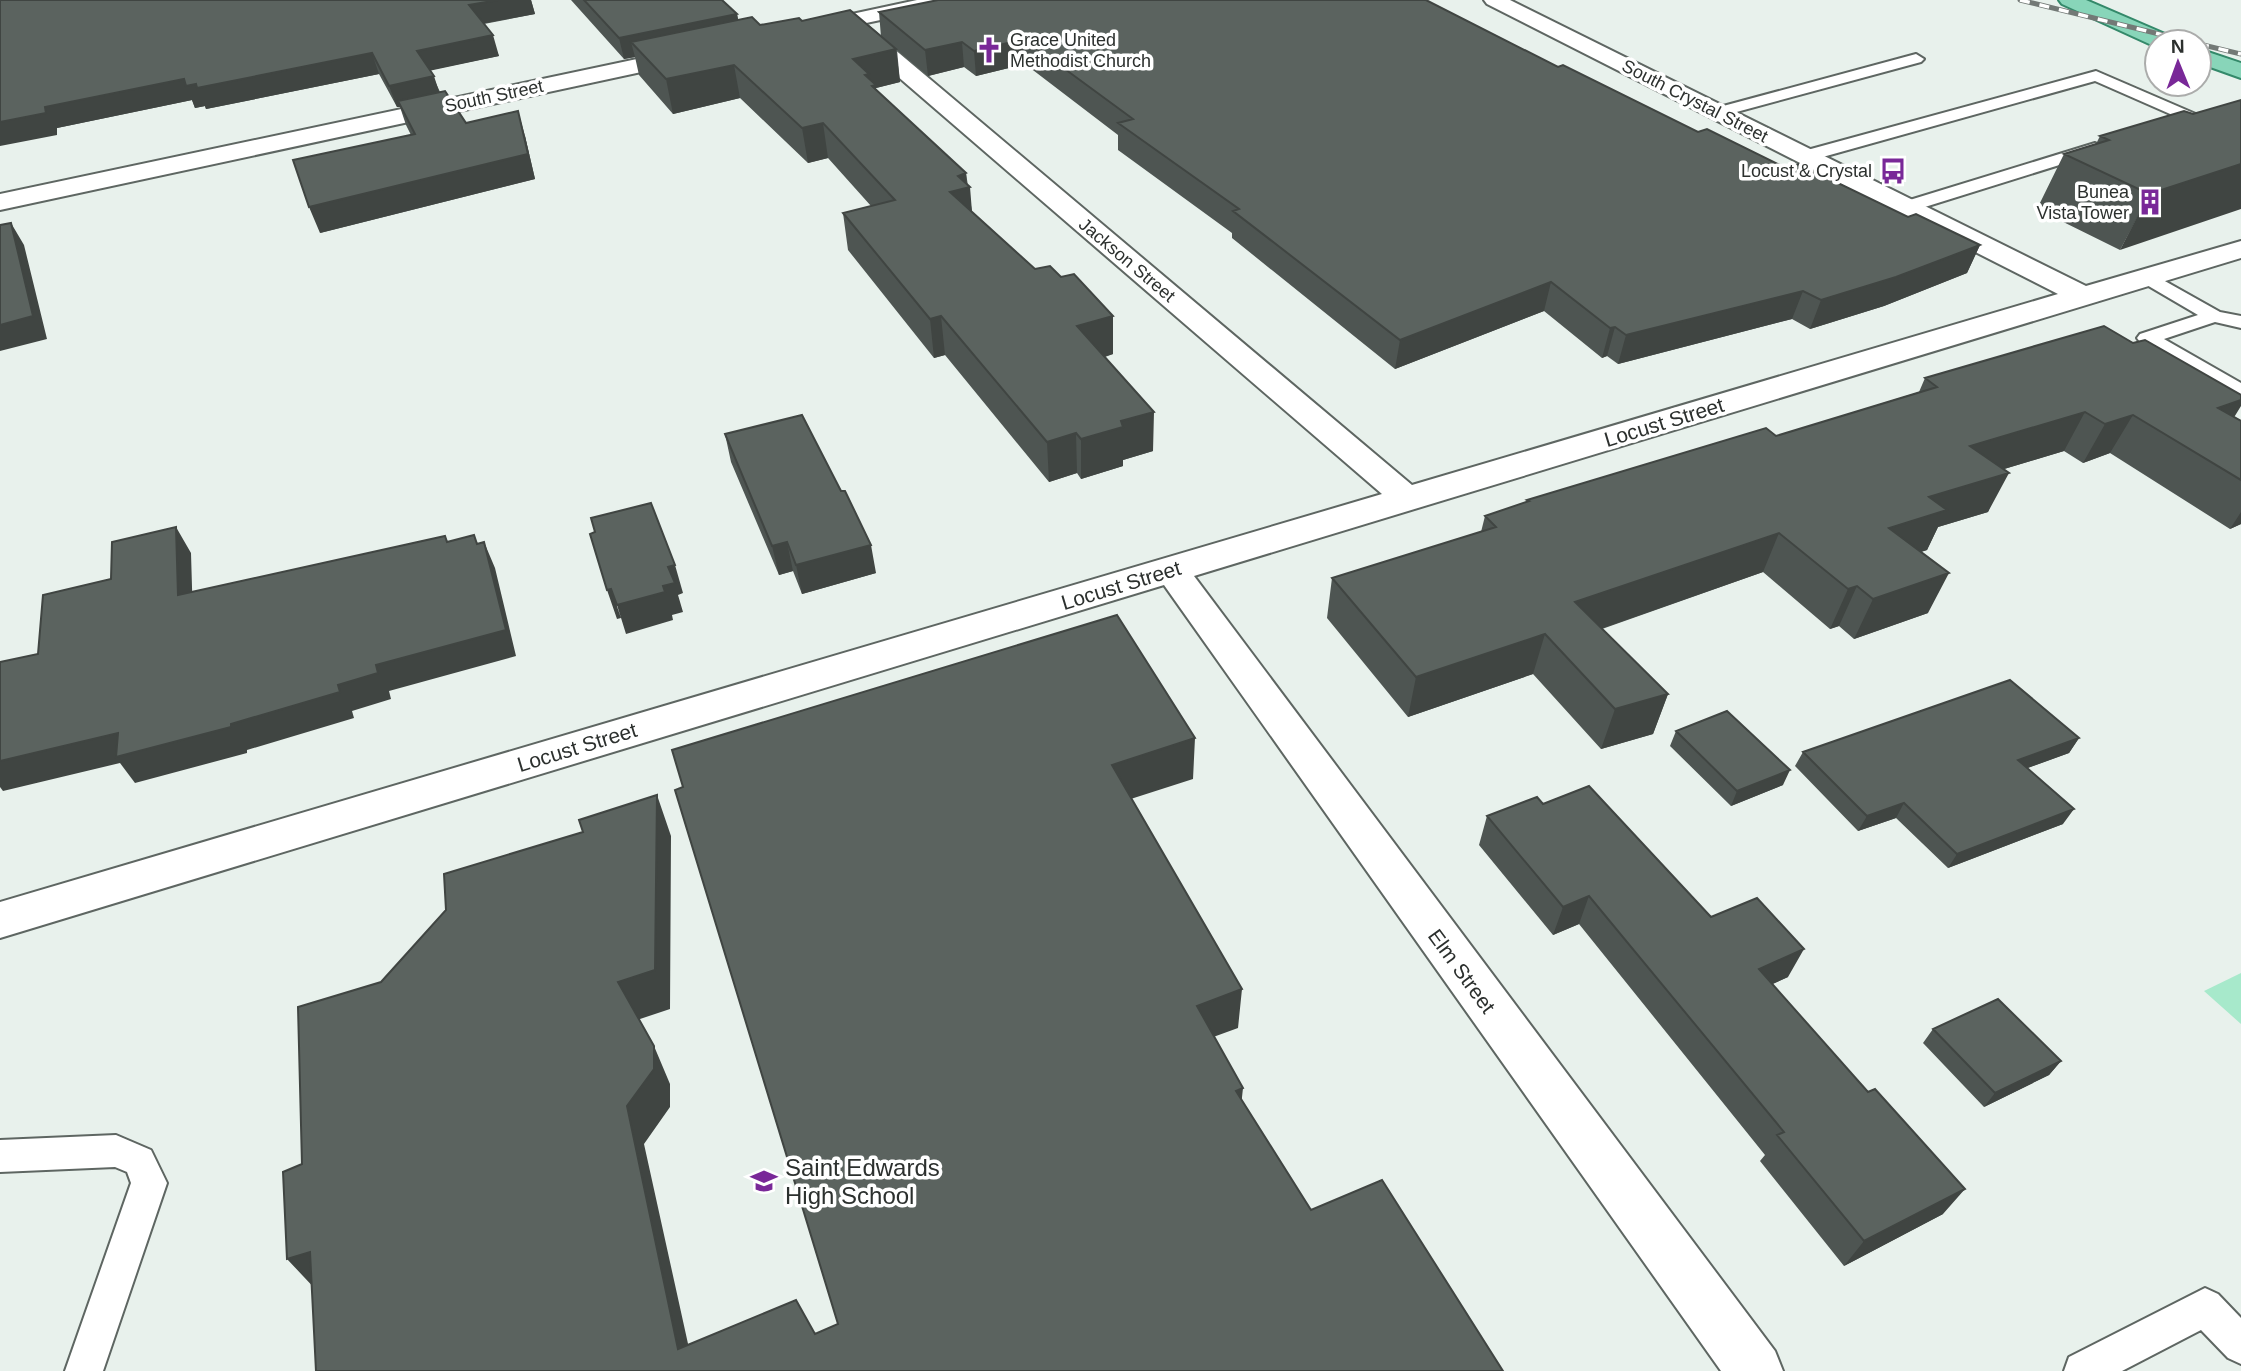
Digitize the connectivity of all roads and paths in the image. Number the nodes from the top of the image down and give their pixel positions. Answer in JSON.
{"nodes":[{"id":1,"x":946,"y":0,"type":"edge"},
{"id":2,"x":1494,"y":0,"type":"edge"},
{"id":3,"x":2069,"y":0,"type":"edge"},
{"id":4,"x":838,"y":14,"type":"junction"},
{"id":5,"x":2143,"y":33,"type":"edge"},
{"id":6,"x":789,"y":34,"type":"edge"},
{"id":7,"x":707,"y":51,"type":"edge"},
{"id":8,"x":1916,"y":59,"type":"dead end"},
{"id":9,"x":2213,"y":61,"type":"edge"},
{"id":10,"x":2241,"y":71,"type":"edge"},
{"id":11,"x":1718,"y":113,"type":"junction"},
{"id":12,"x":2153,"y":130,"type":"edge"},
{"id":13,"x":2114,"y":142,"type":"edge"},
{"id":14,"x":1806,"y":156,"type":"junction"},
{"id":15,"x":0,"y":202,"type":"edge"},
{"id":16,"x":1906,"y":207,"type":"junction"},
{"id":17,"x":2241,"y":250,"type":"edge"},
{"id":18,"x":2147,"y":277,"type":"junction"},
{"id":19,"x":2083,"y":296,"type":"junction"},
{"id":20,"x":2214,"y":316,"type":"junction"},
{"id":21,"x":2241,"y":322,"type":"edge"},
{"id":22,"x":2241,"y":392,"type":"edge"},
{"id":23,"x":1407,"y":498,"type":"junction"},
{"id":24,"x":1172,"y":569,"type":"junction"},
{"id":25,"x":0,"y":920,"type":"edge"},
{"id":26,"x":0,"y":1157,"type":"edge"},
{"id":27,"x":2241,"y":1345,"type":"edge"},
{"id":28,"x":84,"y":1371,"type":"edge"},
{"id":29,"x":1755,"y":1371,"type":"edge"},
{"id":30,"x":2083,"y":1371,"type":"edge"}],
"edges":[{"from":1,"to":4,"type":"street"},
{"from":2,"to":11,"type":"street","name":"South Crystal Street"},
{"from":3,"to":5,"type":"main road"},
{"from":4,"to":6,"type":"street"},
{"from":4,"to":23,"type":"street","name":"Jackson Street"},
{"from":7,"to":15,"type":"street","name":"South Street"},
{"from":8,"to":11,"type":"lane"},
{"from":9,"to":10,"type":"main road"},
{"from":11,"to":14,"type":"street","name":"South Crystal Street"},
{"from":12,"to":14,"type":"lane"},
{"from":13,"to":16,"type":"lane"},
{"from":14,"to":16,"type":"street","name":"South Crystal Street"},
{"from":16,"to":19,"type":"street","name":"South Crystal Street"},
{"from":17,"to":18,"type":"street","name":"Locust Street"},
{"from":18,"to":19,"type":"street","name":"Locust Street"},
{"from":18,"to":20,"type":"lane"},
{"from":19,"to":23,"type":"street","name":"Locust Street"},
{"from":20,"to":21,"type":"lane"},
{"from":20,"to":22,"type":"lane"},
{"from":23,"to":24,"type":"street","name":"Locust Street"},
{"from":24,"to":25,"type":"street","name":"Locust Street"},
{"from":24,"to":29,"type":"street","name":"Elm Street"},
{"from":26,"to":28,"type":"lane"},
{"from":27,"to":30,"type":"lane"}]}
